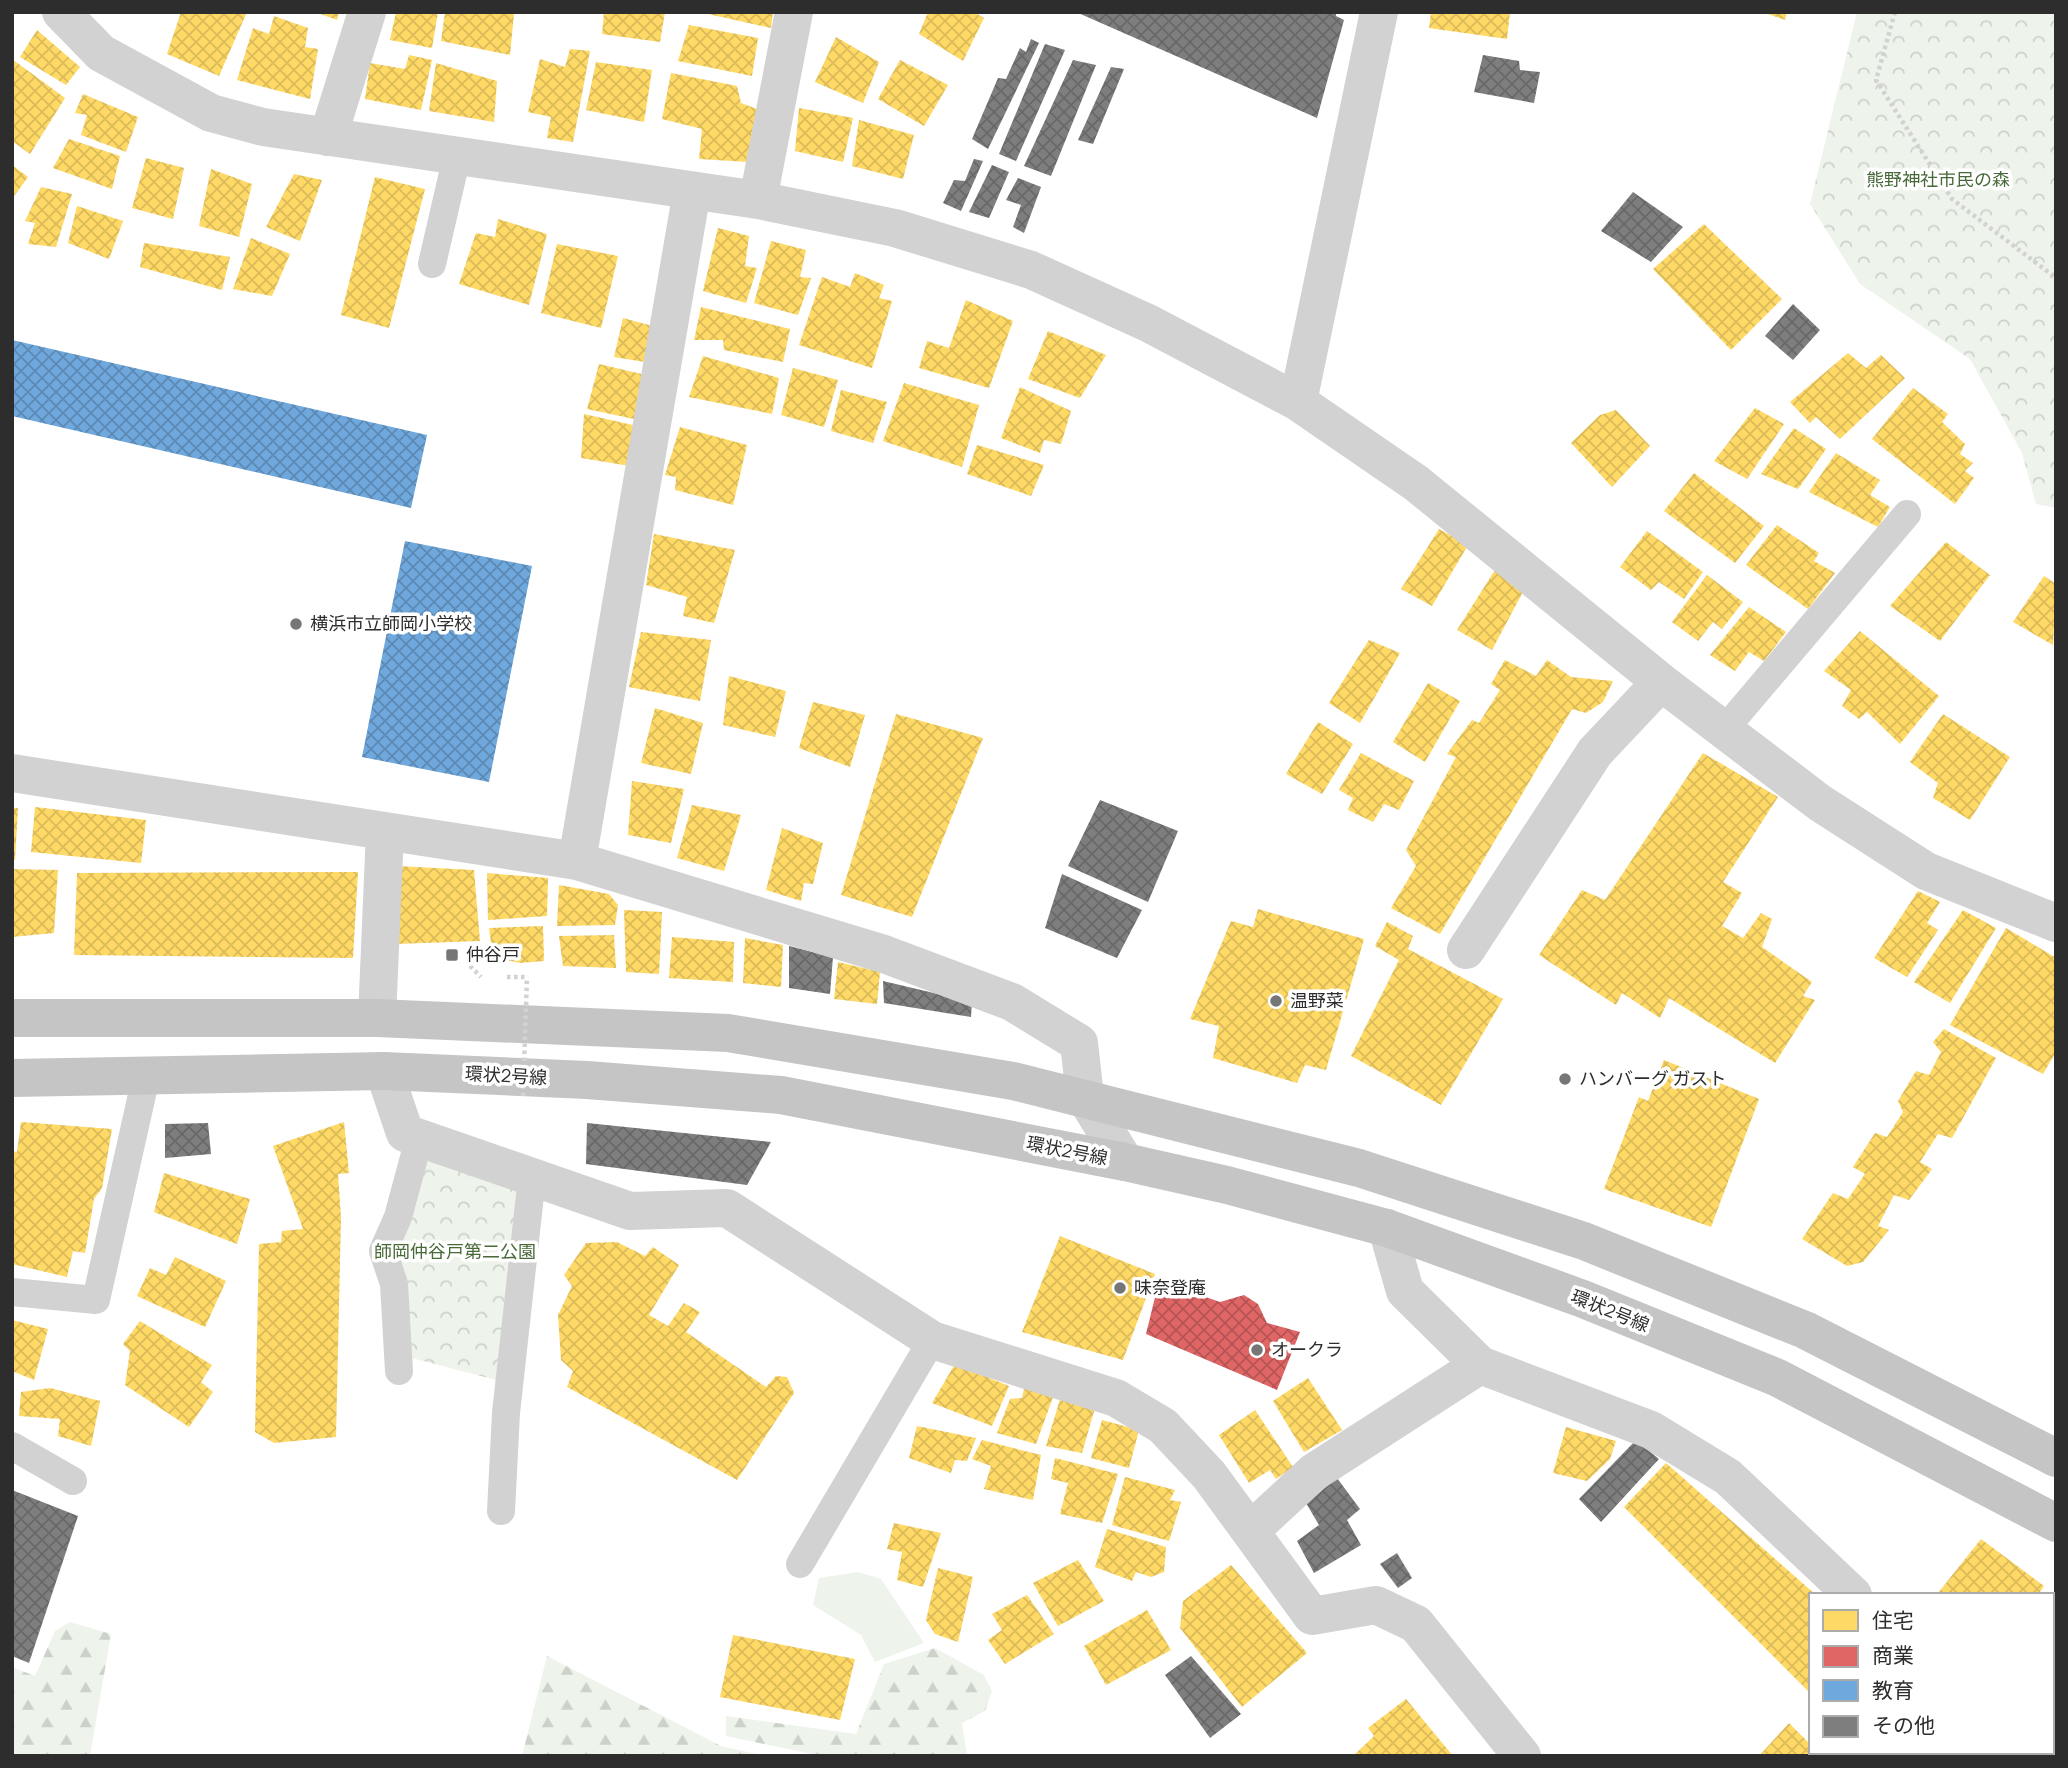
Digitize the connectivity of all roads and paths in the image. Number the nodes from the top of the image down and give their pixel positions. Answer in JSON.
{"nodes":[{"id":1,"x":61,"y":12,"type":"edge"},
{"id":2,"x":367,"y":12,"type":"edge"},
{"id":3,"x":794,"y":12,"type":"edge"},
{"id":4,"x":1378,"y":12,"type":"edge"},
{"id":5,"x":1895,"y":12,"type":"edge"},
{"id":6,"x":328,"y":137,"type":"junction"},
{"id":7,"x":457,"y":156,"type":"junction"},
{"id":8,"x":692,"y":191,"type":"junction"},
{"id":9,"x":758,"y":201,"type":"junction"},
{"id":10,"x":432,"y":264,"type":"dead end"},
{"id":11,"x":2056,"y":278,"type":"edge"},
{"id":12,"x":1298,"y":402,"type":"junction"},
{"id":13,"x":1907,"y":514,"type":"dead end"},
{"id":14,"x":1661,"y":682,"type":"junction"},
{"id":15,"x":1724,"y":730,"type":"junction"},
{"id":16,"x":12,"y":773,"type":"edge"},
{"id":17,"x":386,"y":831,"type":"junction"},
{"id":18,"x":577,"y":861,"type":"junction"},
{"id":19,"x":2056,"y":923,"type":"edge"},
{"id":20,"x":1466,"y":950,"type":"dead end"},
{"id":21,"x":470,"y":966,"type":"dead end"},
{"id":22,"x":490,"y":977,"type":"dead end"},
{"id":23,"x":502,"y":977,"type":"dead end"},
{"id":24,"x":12,"y":1018,"type":"edge"},
{"id":25,"x":377,"y":1018,"type":"junction"},
{"id":26,"x":384,"y":1071,"type":"junction"},
{"id":27,"x":146,"y":1077,"type":"junction"},
{"id":28,"x":12,"y":1078,"type":"edge"},
{"id":29,"x":523,"y":1096,"type":"dead end"},
{"id":30,"x":1085,"y":1097,"type":"junction"},
{"id":31,"x":419,"y":1139,"type":"junction"},
{"id":32,"x":1125,"y":1162,"type":"junction"},
{"id":33,"x":532,"y":1177,"type":"junction"},
{"id":34,"x":1388,"y":1228,"type":"junction"},
{"id":35,"x":12,"y":1292,"type":"edge"},
{"id":36,"x":932,"y":1340,"type":"junction"},
{"id":37,"x":1480,"y":1365,"type":"junction"},
{"id":38,"x":399,"y":1371,"type":"dead end"},
{"id":39,"x":12,"y":1446,"type":"edge"},
{"id":40,"x":2056,"y":1458,"type":"edge"},
{"id":41,"x":73,"y":1481,"type":"dead end"},
{"id":42,"x":501,"y":1511,"type":"dead end"},
{"id":43,"x":2056,"y":1523,"type":"edge"},
{"id":44,"x":1250,"y":1531,"type":"junction"},
{"id":45,"x":800,"y":1564,"type":"dead end"},
{"id":46,"x":1851,"y":1593,"type":"edge"},
{"id":47,"x":1522,"y":1756,"type":"edge"}],
"edges":[{"from":1,"to":6,"type":"street"},
{"from":2,"to":6,"type":"street"},
{"from":3,"to":9,"type":"street"},
{"from":4,"to":12,"type":"street"},
{"from":5,"to":11,"type":"path"},
{"from":6,"to":7,"type":"street"},
{"from":7,"to":8,"type":"street"},
{"from":7,"to":10,"type":"lane"},
{"from":8,"to":9,"type":"street"},
{"from":8,"to":18,"type":"street"},
{"from":9,"to":12,"type":"street"},
{"from":12,"to":14,"type":"street"},
{"from":13,"to":15,"type":"lane"},
{"from":14,"to":15,"type":"street"},
{"from":14,"to":20,"type":"street"},
{"from":15,"to":19,"type":"street"},
{"from":16,"to":17,"type":"street"},
{"from":17,"to":18,"type":"street"},
{"from":17,"to":25,"type":"street"},
{"from":18,"to":30,"type":"street"},
{"from":21,"to":22,"type":"path"},
{"from":23,"to":29,"type":"path","bridge":true},
{"from":24,"to":25,"type":"main road"},
{"from":25,"to":30,"type":"main road"},
{"from":26,"to":27,"type":"main road","name":"環状2号線"},
{"from":26,"to":31,"type":"street"},
{"from":26,"to":32,"type":"main road","name":"環状2号線"},
{"from":27,"to":28,"type":"main road","name":"環状2号線"},
{"from":27,"to":35,"type":"lane"},
{"from":30,"to":32,"type":"street"},
{"from":30,"to":40,"type":"main road"},
{"from":31,"to":33,"type":"street"},
{"from":31,"to":38,"type":"lane"},
{"from":32,"to":34,"type":"main road","name":"環状2号線"},
{"from":33,"to":36,"type":"street"},
{"from":33,"to":42,"type":"lane"},
{"from":34,"to":37,"type":"street"},
{"from":34,"to":43,"type":"main road","name":"環状2号線"},
{"from":36,"to":44,"type":"street"},
{"from":36,"to":45,"type":"lane"},
{"from":37,"to":44,"type":"street"},
{"from":37,"to":46,"type":"street"},
{"from":39,"to":41,"type":"lane"},
{"from":44,"to":47,"type":"street"}]}
